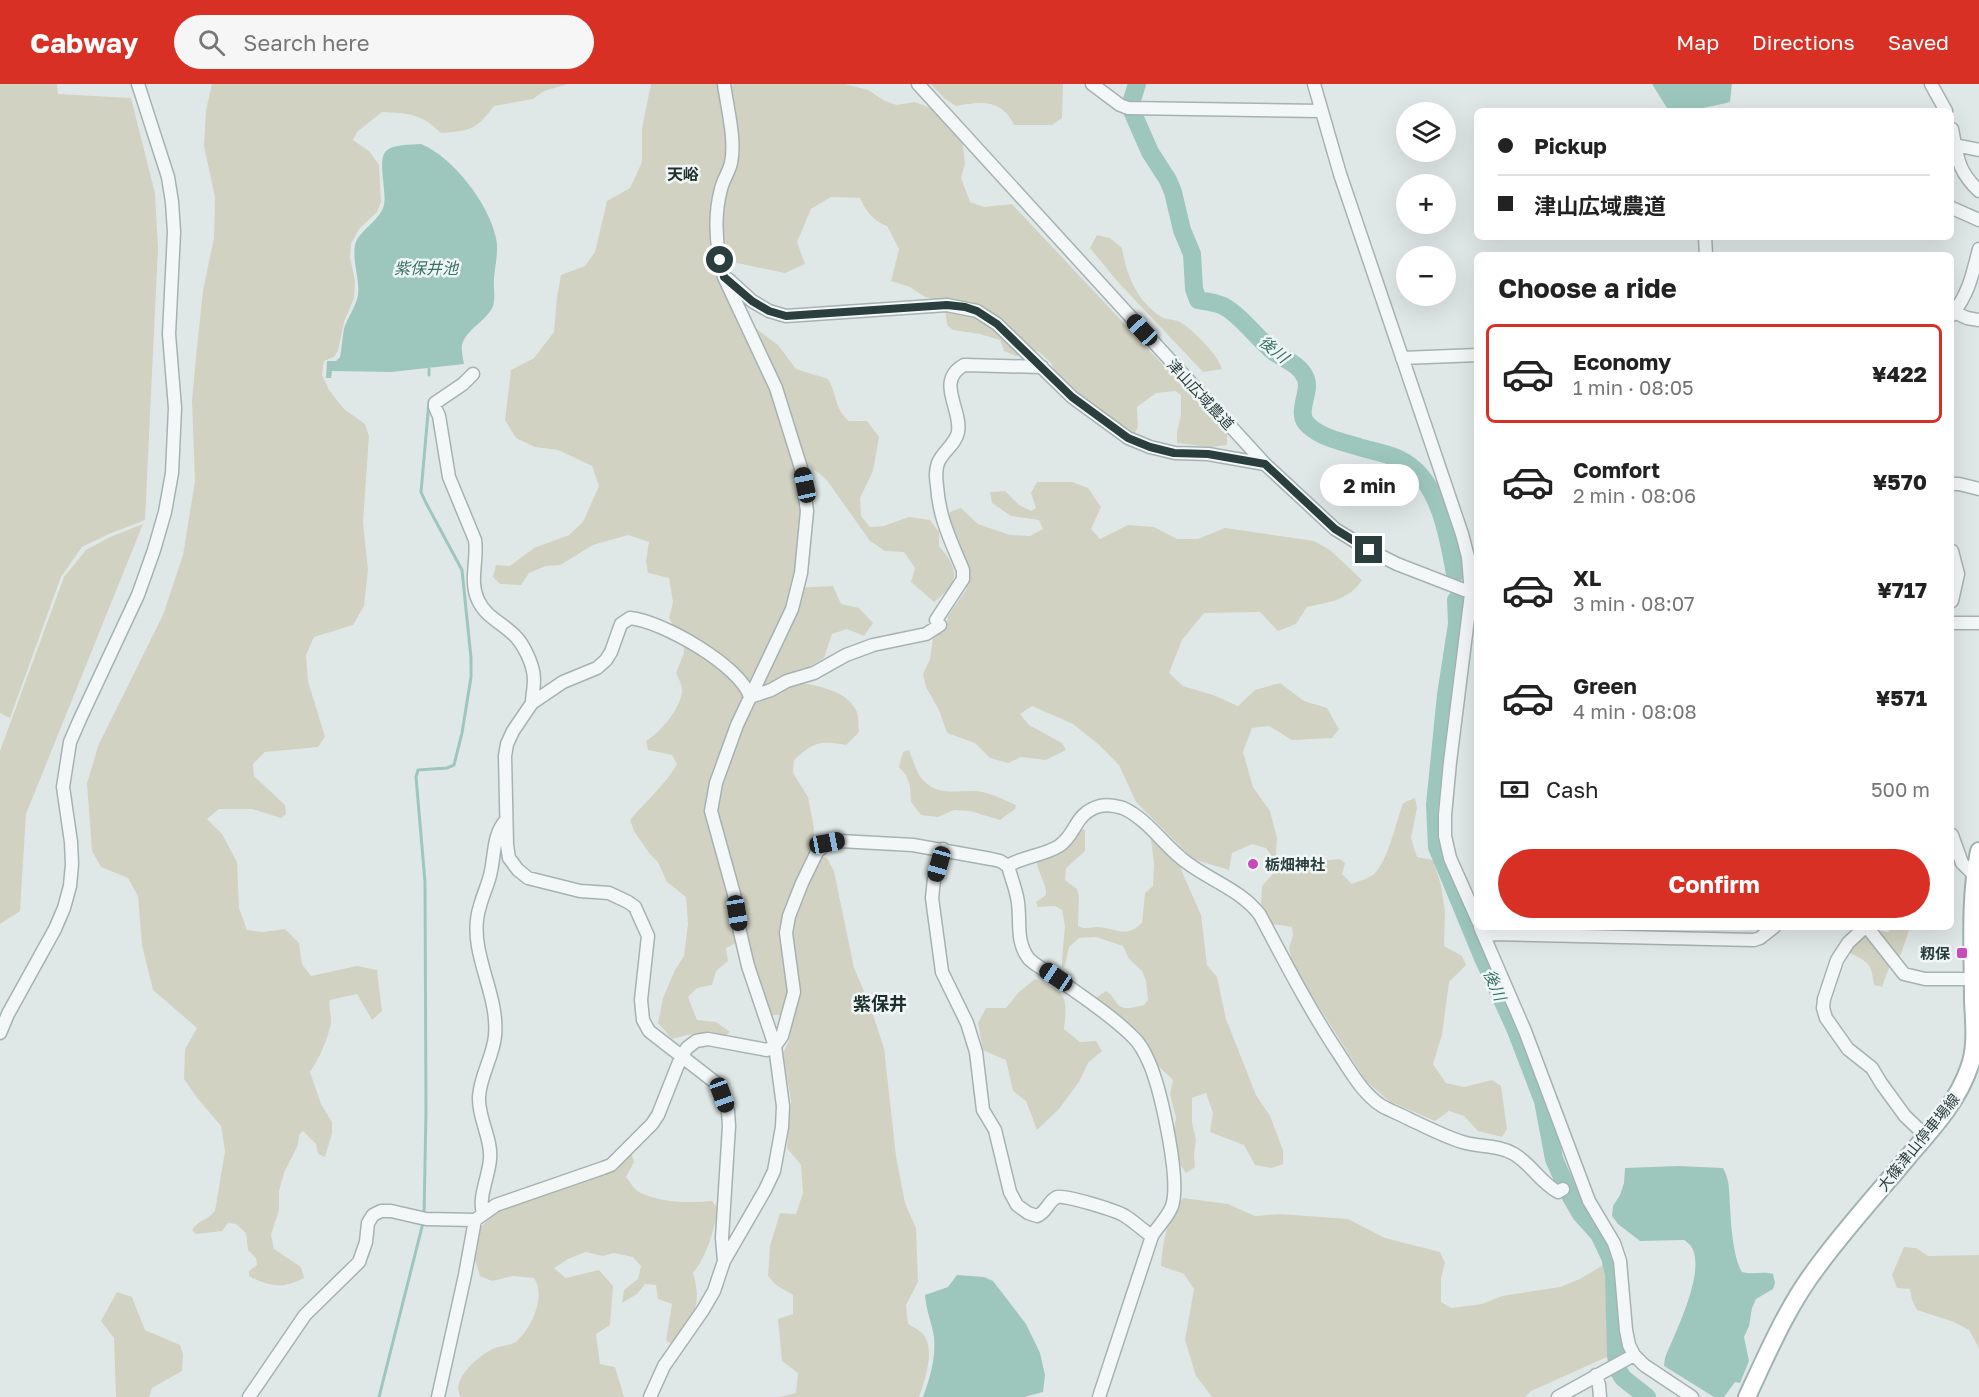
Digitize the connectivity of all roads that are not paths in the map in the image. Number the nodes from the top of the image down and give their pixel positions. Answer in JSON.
{"nodes":[{"id":1,"x":138,"y":84,"type":"edge"},
{"id":2,"x":724,"y":84,"type":"edge"},
{"id":3,"x":918,"y":84,"type":"edge"},
{"id":4,"x":1092,"y":84,"type":"edge"},
{"id":5,"x":1314,"y":84,"type":"edge"},
{"id":6,"x":1931,"y":84,"type":"edge"},
{"id":7,"x":1944,"y":108,"type":"edge"},
{"id":8,"x":1321,"y":111,"type":"junction"},
{"id":9,"x":1954,"y":140,"type":"edge"},
{"id":10,"x":1955,"y":145,"type":"junction"},
{"id":11,"x":1979,"y":150,"type":"edge"},
{"id":12,"x":1979,"y":191,"type":"edge"},
{"id":13,"x":1954,"y":209,"type":"edge"},
{"id":14,"x":1979,"y":220,"type":"edge"},
{"id":15,"x":1979,"y":249,"type":"edge"},
{"id":16,"x":724,"y":277,"type":"junction"},
{"id":17,"x":1954,"y":313,"type":"edge"},
{"id":18,"x":1954,"y":314,"type":"edge"},
{"id":19,"x":1979,"y":320,"type":"edge"},
{"id":20,"x":1474,"y":355,"type":"edge"},
{"id":21,"x":1402,"y":358,"type":"junction"},
{"id":22,"x":1042,"y":367,"type":"junction"},
{"id":23,"x":472,"y":374,"type":"dead end"},
{"id":24,"x":1265,"y":464,"type":"junction"},
{"id":25,"x":1954,"y":484,"type":"edge"},
{"id":26,"x":1979,"y":489,"type":"edge"},
{"id":27,"x":1954,"y":559,"type":"edge"},
{"id":28,"x":1954,"y":592,"type":"edge"},
{"id":29,"x":1474,"y":594,"type":"edge"},
{"id":30,"x":1954,"y":623,"type":"edge"},
{"id":31,"x":1979,"y":623,"type":"edge"},
{"id":32,"x":750,"y":697,"type":"junction"},
{"id":33,"x":532,"y":703,"type":"junction"},
{"id":34,"x":506,"y":820,"type":"junction"},
{"id":35,"x":1954,"y":841,"type":"edge"},
{"id":36,"x":943,"y":849,"type":"junction"},
{"id":37,"x":1979,"y":851,"type":"edge"},
{"id":38,"x":1008,"y":866,"type":"junction"},
{"id":39,"x":1974,"y":875,"type":"junction"},
{"id":40,"x":1474,"y":912,"type":"edge"},
{"id":41,"x":1770,"y":930,"type":"edge"},
{"id":42,"x":1863,"y":930,"type":"edge"},
{"id":43,"x":1868,"y":930,"type":"edge"},
{"id":44,"x":1482,"y":931,"type":"edge"},
{"id":45,"x":1973,"y":979,"type":"junction"},
{"id":46,"x":0,"y":1033,"type":"edge"},
{"id":47,"x":775,"y":1046,"type":"junction"},
{"id":48,"x":681,"y":1057,"type":"junction"},
{"id":49,"x":1975,"y":1066,"type":"edge"},
{"id":50,"x":1926,"y":1136,"type":"junction"},
{"id":51,"x":1563,"y":1189,"type":"dead end"},
{"id":52,"x":479,"y":1217,"type":"junction"},
{"id":53,"x":1152,"y":1236,"type":"junction"},
{"id":54,"x":724,"y":1261,"type":"junction"},
{"id":55,"x":1634,"y":1355,"type":"junction"},
{"id":56,"x":1596,"y":1374,"type":"junction"},
{"id":57,"x":249,"y":1397,"type":"edge"},
{"id":58,"x":438,"y":1397,"type":"edge"},
{"id":59,"x":650,"y":1397,"type":"edge"},
{"id":60,"x":1099,"y":1397,"type":"edge"},
{"id":61,"x":1558,"y":1397,"type":"edge"},
{"id":62,"x":1600,"y":1397,"type":"edge"},
{"id":63,"x":1692,"y":1397,"type":"edge"},
{"id":64,"x":1746,"y":1397,"type":"edge"}],
"edges":[{"from":1,"to":46,"type":"street"},
{"from":2,"to":16,"type":"street"},
{"from":3,"to":24,"type":"street","name":"津山広域農道"},
{"from":4,"to":8,"type":"street"},
{"from":5,"to":8,"type":"street"},
{"from":6,"to":7,"type":"street"},
{"from":8,"to":21,"type":"street"},
{"from":9,"to":10,"type":"street"},
{"from":10,"to":11,"type":"street"},
{"from":10,"to":12,"type":"street"},
{"from":13,"to":14,"type":"street"},
{"from":15,"to":17,"type":"street"},
{"from":16,"to":22,"type":"street"},
{"from":16,"to":32,"type":"street"},
{"from":18,"to":19,"type":"street"},
{"from":20,"to":21,"type":"street"},
{"from":21,"to":29,"type":"street"},
{"from":22,"to":24,"type":"street"},
{"from":22,"to":32,"type":"street"},
{"from":23,"to":33,"type":"street"},
{"from":24,"to":29,"type":"street","name":"津山広域農道"},
{"from":25,"to":26,"type":"street"},
{"from":27,"to":28,"type":"street"},
{"from":29,"to":40,"type":"street"},
{"from":30,"to":31,"type":"street"},
{"from":32,"to":33,"type":"street"},
{"from":32,"to":47,"type":"street"},
{"from":33,"to":34,"type":"street"},
{"from":34,"to":48,"type":"street"},
{"from":34,"to":52,"type":"street"},
{"from":35,"to":39,"type":"street"},
{"from":36,"to":38,"type":"street"},
{"from":36,"to":47,"type":"street"},
{"from":36,"to":53,"type":"street"},
{"from":37,"to":39,"type":"main road","name":"大篠津山停車場線"},
{"from":38,"to":51,"type":"street"},
{"from":38,"to":53,"type":"street"},
{"from":39,"to":45,"type":"main road","name":"大篠津山停車場線"},
{"from":41,"to":44,"type":"street"},
{"from":42,"to":50,"type":"street"},
{"from":43,"to":45,"type":"street"},
{"from":44,"to":55,"type":"street"},
{"from":45,"to":49,"type":"main road","name":"大篠津山停車場線"},
{"from":47,"to":48,"type":"street"},
{"from":47,"to":54,"type":"street"},
{"from":48,"to":52,"type":"street"},
{"from":48,"to":54,"type":"street"},
{"from":49,"to":50,"type":"main road","name":"大篠津山停車場線"},
{"from":50,"to":64,"type":"main road","name":"大篠津山停車場線"},
{"from":52,"to":57,"type":"street"},
{"from":52,"to":58,"type":"street"},
{"from":53,"to":60,"type":"street"},
{"from":54,"to":59,"type":"street"},
{"from":55,"to":56,"type":"street"},
{"from":55,"to":63,"type":"street"},
{"from":56,"to":61,"type":"street"},
{"from":56,"to":62,"type":"street"}]}
